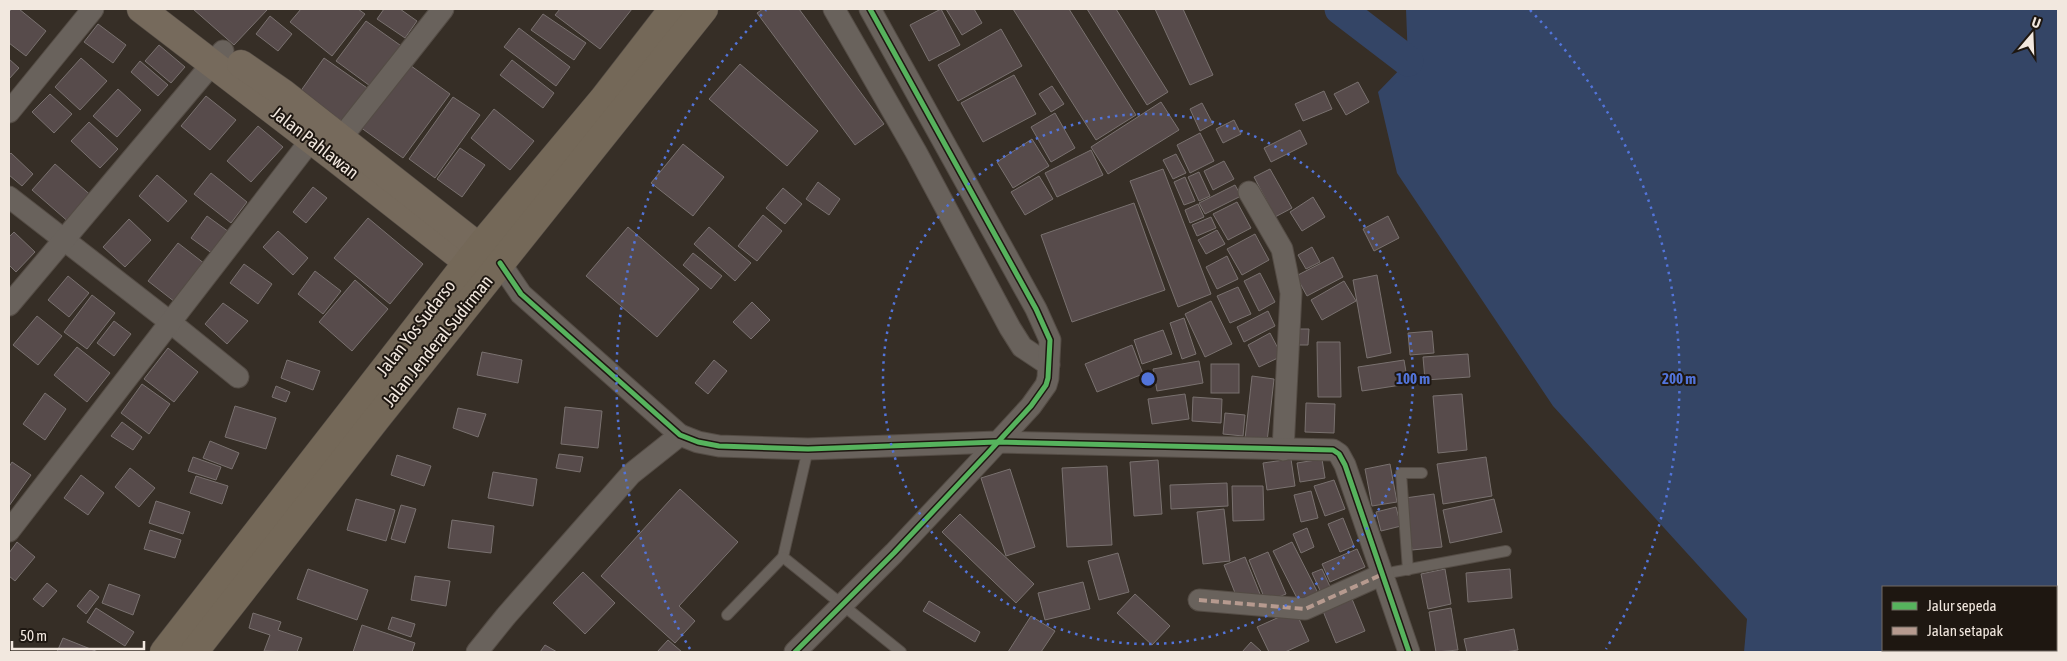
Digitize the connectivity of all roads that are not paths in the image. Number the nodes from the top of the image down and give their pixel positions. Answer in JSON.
{"nodes":[{"id":1,"x":92,"y":9,"type":"edge"},
{"id":2,"x":141,"y":9,"type":"edge"},
{"id":3,"x":172,"y":9,"type":"edge"},
{"id":4,"x":443,"y":9,"type":"edge"},
{"id":5,"x":673,"y":9,"type":"edge"},
{"id":6,"x":704,"y":9,"type":"edge"},
{"id":7,"x":834,"y":9,"type":"edge"},
{"id":8,"x":870,"y":9,"type":"edge"},
{"id":9,"x":217,"y":57,"type":"junction"},
{"id":10,"x":9,"y":112,"type":"edge"},
{"id":11,"x":940,"y":136,"type":"junction"},
{"id":12,"x":341,"y":138,"type":"junction"},
{"id":13,"x":312,"y":140,"type":"junction"},
{"id":14,"x":916,"y":152,"type":"junction"},
{"id":15,"x":1249,"y":192,"type":"dead end"},
{"id":16,"x":9,"y":197,"type":"edge"},
{"id":17,"x":64,"y":240,"type":"junction"},
{"id":18,"x":1007,"y":259,"type":"junction"},
{"id":19,"x":484,"y":263,"type":"junction"},
{"id":20,"x":981,"y":275,"type":"junction"},
{"id":21,"x":9,"y":305,"type":"edge"},
{"id":22,"x":170,"y":322,"type":"junction"},
{"id":23,"x":1049,"y":366,"type":"junction"},
{"id":24,"x":238,"y":377,"type":"dead end"},
{"id":25,"x":680,"y":435,"type":"junction"},
{"id":26,"x":997,"y":442,"type":"junction"},
{"id":27,"x":808,"y":449,"type":"junction"},
{"id":28,"x":1283,"y":450,"type":"junction"},
{"id":29,"x":1422,"y":473,"type":"dead end"},
{"id":30,"x":9,"y":531,"type":"edge"},
{"id":31,"x":1506,"y":551,"type":"dead end"},
{"id":32,"x":783,"y":557,"type":"junction"},
{"id":33,"x":1408,"y":570,"type":"junction"},
{"id":34,"x":1383,"y":574,"type":"junction"},
{"id":35,"x":1198,"y":600,"type":"dead end"},
{"id":36,"x":842,"y":606,"type":"junction"},
{"id":37,"x":727,"y":615,"type":"dead end"},
{"id":38,"x":164,"y":652,"type":"edge"},
{"id":39,"x":194,"y":652,"type":"edge"},
{"id":40,"x":477,"y":652,"type":"edge"},
{"id":41,"x":795,"y":652,"type":"edge"},
{"id":42,"x":901,"y":652,"type":"edge"},
{"id":43,"x":1409,"y":652,"type":"edge"}],
"edges":[{"from":1,"to":10,"type":"street"},
{"from":2,"to":9,"type":"main road","name":"Jalan Pahlawan"},
{"from":3,"to":9,"type":"main road","name":"Jalan Pahlawan"},
{"from":4,"to":12,"type":"street"},
{"from":5,"to":19,"type":"highway","name":"Jalan Yos Sudarso"},
{"from":6,"to":19,"type":"highway","name":"Jalan Jenderal Sudirman"},
{"from":7,"to":14,"type":"street"},
{"from":8,"to":11,"type":"street"},
{"from":9,"to":12,"type":"main road","name":"Jalan Pahlawan"},
{"from":9,"to":13,"type":"main road","name":"Jalan Pahlawan"},
{"from":9,"to":17,"type":"street"},
{"from":11,"to":14,"type":"street"},
{"from":11,"to":18,"type":"street"},
{"from":12,"to":19,"type":"main road","name":"Jalan Pahlawan"},
{"from":13,"to":19,"type":"main road","name":"Jalan Pahlawan"},
{"from":13,"to":22,"type":"street"},
{"from":14,"to":20,"type":"street"},
{"from":15,"to":28,"type":"street"},
{"from":16,"to":17,"type":"street"},
{"from":17,"to":21,"type":"street"},
{"from":17,"to":22,"type":"street"},
{"from":18,"to":20,"type":"street"},
{"from":18,"to":23,"type":"street"},
{"from":19,"to":25,"type":"street"},
{"from":19,"to":38,"type":"highway","name":"Jalan Yos Sudarso"},
{"from":19,"to":39,"type":"highway","name":"Jalan Jenderal Sudirman"},
{"from":20,"to":23,"type":"street"},
{"from":22,"to":24,"type":"street"},
{"from":22,"to":30,"type":"street"},
{"from":23,"to":26,"type":"street"},
{"from":25,"to":27,"type":"street"},
{"from":25,"to":40,"type":"street"},
{"from":26,"to":27,"type":"street"},
{"from":26,"to":28,"type":"street"},
{"from":26,"to":36,"type":"street"},
{"from":27,"to":32,"type":"lane"},
{"from":28,"to":34,"type":"street"},
{"from":29,"to":33,"type":"lane"},
{"from":31,"to":33,"type":"lane"},
{"from":32,"to":36,"type":"lane"},
{"from":32,"to":37,"type":"lane"},
{"from":33,"to":34,"type":"lane"},
{"from":34,"to":35,"type":"street"},
{"from":34,"to":43,"type":"street"},
{"from":36,"to":41,"type":"street"},
{"from":36,"to":42,"type":"lane"}]}
